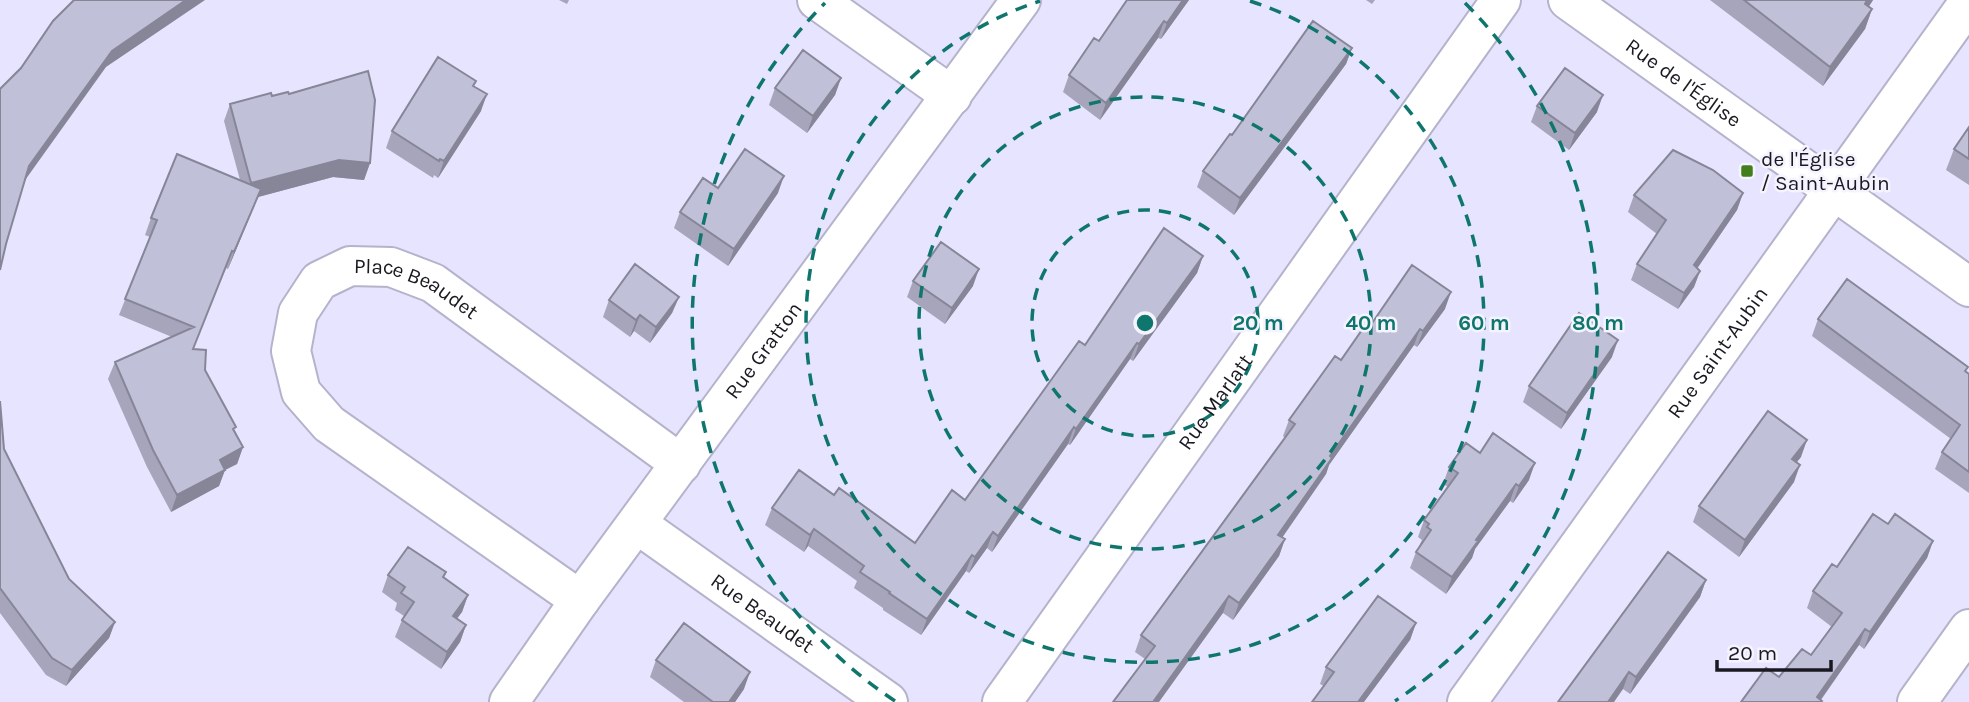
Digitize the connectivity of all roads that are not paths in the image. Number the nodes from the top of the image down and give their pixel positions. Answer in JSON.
{"nodes":[{"id":1,"x":817,"y":0,"type":"edge"},
{"id":2,"x":1021,"y":0,"type":"edge"},
{"id":3,"x":1501,"y":0,"type":"edge"},
{"id":4,"x":1568,"y":0,"type":"edge"},
{"id":5,"x":1969,"y":2,"type":"edge"},
{"id":6,"x":952,"y":96,"type":"junction"},
{"id":7,"x":1834,"y":189,"type":"junction"},
{"id":8,"x":1969,"y":287,"type":"edge"},
{"id":9,"x":681,"y":464,"type":"junction"},
{"id":10,"x":637,"y":524,"type":"junction"},
{"id":11,"x":580,"y":600,"type":"junction"},
{"id":12,"x":1969,"y":629,"type":"edge"},
{"id":13,"x":509,"y":702,"type":"edge"},
{"id":14,"x":888,"y":702,"type":"edge"},
{"id":15,"x":1002,"y":702,"type":"edge"},
{"id":16,"x":1467,"y":702,"type":"edge"},
{"id":17,"x":1917,"y":702,"type":"edge"}],
"edges":[{"from":1,"to":6,"type":"street"},
{"from":2,"to":6,"type":"street","name":"Rue Gratton"},
{"from":3,"to":15,"type":"street","name":"Rue Marlatt"},
{"from":4,"to":7,"type":"street","name":"Rue de l'Église"},
{"from":5,"to":7,"type":"street","name":"Rue Saint-Aubin"},
{"from":6,"to":9,"type":"street","name":"Rue Gratton"},
{"from":7,"to":8,"type":"street","name":"Rue de l'Église"},
{"from":7,"to":16,"type":"street","name":"Rue Saint-Aubin"},
{"from":9,"to":10,"type":"street","name":"Rue Gratton"},
{"from":9,"to":11,"type":"street","name":"Place Beaudet"},
{"from":10,"to":11,"type":"street","name":"Rue Gratton"},
{"from":10,"to":14,"type":"street","name":"Rue Beaudet"},
{"from":11,"to":13,"type":"street","name":"Rue Gratton"},
{"from":12,"to":17,"type":"street"}]}
